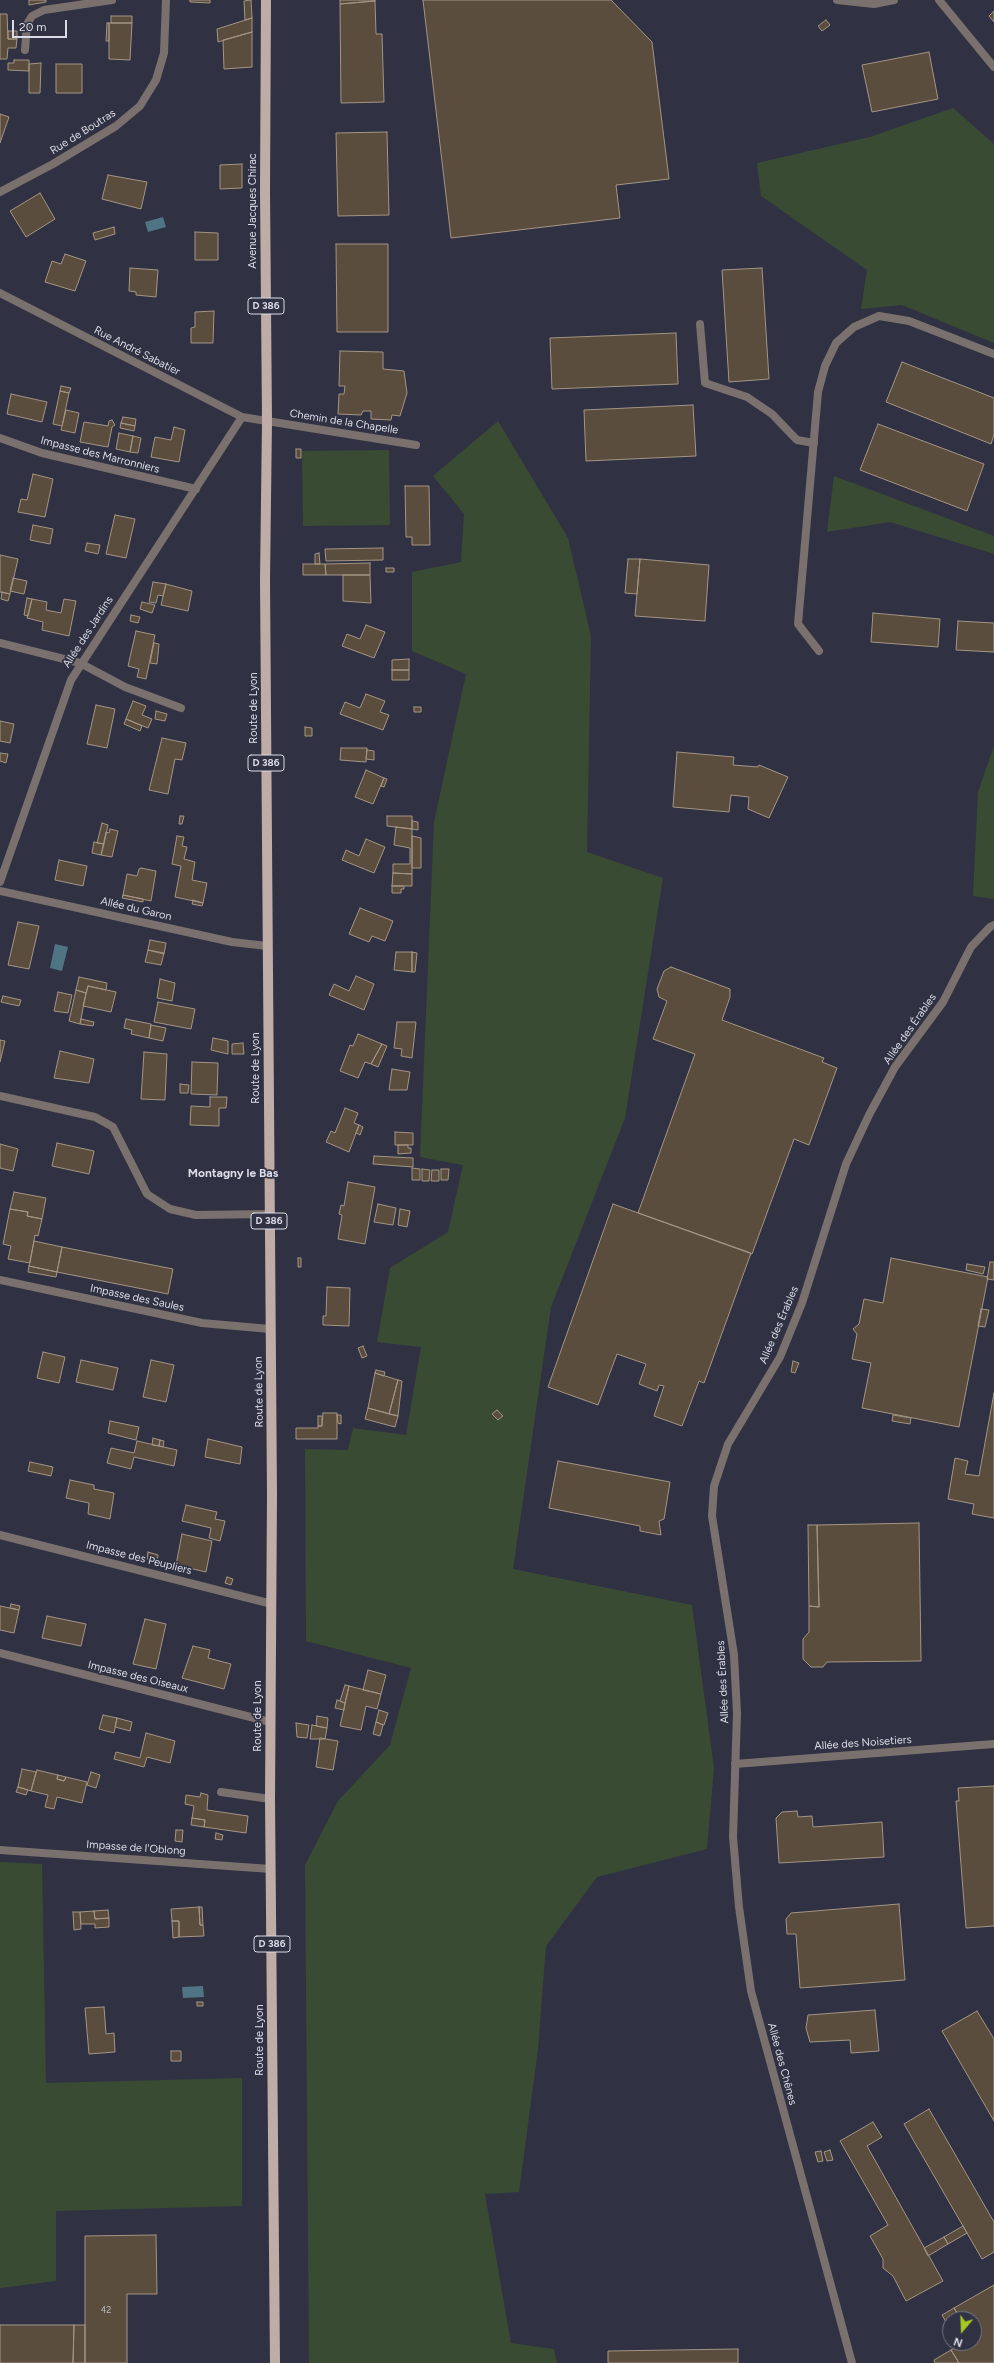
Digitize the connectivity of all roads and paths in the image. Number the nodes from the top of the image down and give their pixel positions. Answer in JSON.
{"nodes":[{"id":1,"x":112,"y":0,"type":"edge"},
{"id":2,"x":166,"y":0,"type":"edge"},
{"id":3,"x":266,"y":0,"type":"edge"},
{"id":4,"x":838,"y":0,"type":"edge"},
{"id":5,"x":894,"y":0,"type":"edge"},
{"id":6,"x":939,"y":0,"type":"edge"},
{"id":7,"x":25,"y":50,"type":"dead end"},
{"id":8,"x":994,"y":67,"type":"edge"},
{"id":9,"x":0,"y":192,"type":"edge"},
{"id":10,"x":0,"y":293,"type":"edge"},
{"id":11,"x":700,"y":324,"type":"dead end"},
{"id":12,"x":994,"y":354,"type":"edge"},
{"id":13,"x":242,"y":417,"type":"junction"},
{"id":14,"x":268,"y":421,"type":"junction"},
{"id":15,"x":0,"y":438,"type":"edge"},
{"id":16,"x":814,"y":443,"type":"junction"},
{"id":17,"x":416,"y":445,"type":"dead end"},
{"id":18,"x":196,"y":489,"type":"junction"},
{"id":19,"x":0,"y":643,"type":"edge"},
{"id":20,"x":819,"y":651,"type":"dead end"},
{"id":21,"x":80,"y":663,"type":"junction"},
{"id":22,"x":181,"y":708,"type":"dead end"},
{"id":23,"x":0,"y":882,"type":"edge"},
{"id":24,"x":0,"y":891,"type":"edge"},
{"id":25,"x":992,"y":926,"type":"edge"},
{"id":26,"x":267,"y":946,"type":"junction"},
{"id":27,"x":0,"y":1096,"type":"edge"},
{"id":28,"x":269,"y":1214,"type":"junction"},
{"id":29,"x":0,"y":1280,"type":"edge"},
{"id":30,"x":270,"y":1329,"type":"junction"},
{"id":31,"x":0,"y":1535,"type":"edge"},
{"id":32,"x":272,"y":1604,"type":"junction"},
{"id":33,"x":0,"y":1653,"type":"edge"},
{"id":34,"x":270,"y":1722,"type":"junction"},
{"id":35,"x":994,"y":1744,"type":"edge"},
{"id":36,"x":734,"y":1764,"type":"junction"},
{"id":37,"x":221,"y":1792,"type":"dead end"},
{"id":38,"x":270,"y":1799,"type":"junction"},
{"id":39,"x":0,"y":1850,"type":"edge"},
{"id":40,"x":271,"y":1869,"type":"junction"},
{"id":41,"x":275,"y":2363,"type":"edge"},
{"id":42,"x":852,"y":2363,"type":"edge"}],
"edges":[{"from":1,"to":7,"type":"street"},
{"from":2,"to":9,"type":"street","name":"Rue de Boutras"},
{"from":3,"to":14,"type":"main road","name":"Avenue Jacques Chirac","number":"D 386"},
{"from":4,"to":5,"type":"street"},
{"from":6,"to":8,"type":"street"},
{"from":10,"to":13,"type":"street","name":"Rue André Sabatier"},
{"from":11,"to":16,"type":"street"},
{"from":12,"to":16,"type":"street"},
{"from":13,"to":14,"type":"street","name":"Rue André Sabatier"},
{"from":13,"to":18,"type":"street","name":"Allée des Jardins"},
{"from":14,"to":17,"type":"street","name":"Chemin de la Chapelle"},
{"from":14,"to":26,"type":"main road","name":"Route de Lyon","number":"D 386"},
{"from":15,"to":18,"type":"street","name":"Impasse des Marronniers"},
{"from":16,"to":20,"type":"street"},
{"from":18,"to":21,"type":"street","name":"Allée des Jardins"},
{"from":19,"to":21,"type":"street"},
{"from":21,"to":22,"type":"street"},
{"from":21,"to":23,"type":"street","name":"Allée des Jardins"},
{"from":24,"to":26,"type":"street","name":"Allée du Garon"},
{"from":25,"to":36,"type":"street","name":"Allée des Érables"},
{"from":26,"to":28,"type":"main road","name":"Route de Lyon","number":"D 386"},
{"from":27,"to":28,"type":"street"},
{"from":28,"to":30,"type":"main road","name":"Route de Lyon","number":"D 386"},
{"from":29,"to":30,"type":"street","name":"Impasse des Saules"},
{"from":30,"to":32,"type":"main road","name":"Route de Lyon","number":"D 386"},
{"from":31,"to":32,"type":"street","name":"Impasse des Peupliers"},
{"from":32,"to":34,"type":"main road","name":"Route de Lyon","number":"D 386"},
{"from":33,"to":34,"type":"street","name":"Impasse des Oiseaux"},
{"from":34,"to":38,"type":"main road","name":"Route de Lyon","number":"D 386"},
{"from":35,"to":36,"type":"street","name":"Allée des Noisetiers"},
{"from":36,"to":42,"type":"street","name":"Allée des Chênes"},
{"from":37,"to":38,"type":"street"},
{"from":38,"to":40,"type":"main road","name":"Route de Lyon","number":"D 386"},
{"from":39,"to":40,"type":"street","name":"Impasse de l'Oblong"},
{"from":40,"to":41,"type":"main road","name":"Route de Lyon","number":"D 386"}]}
